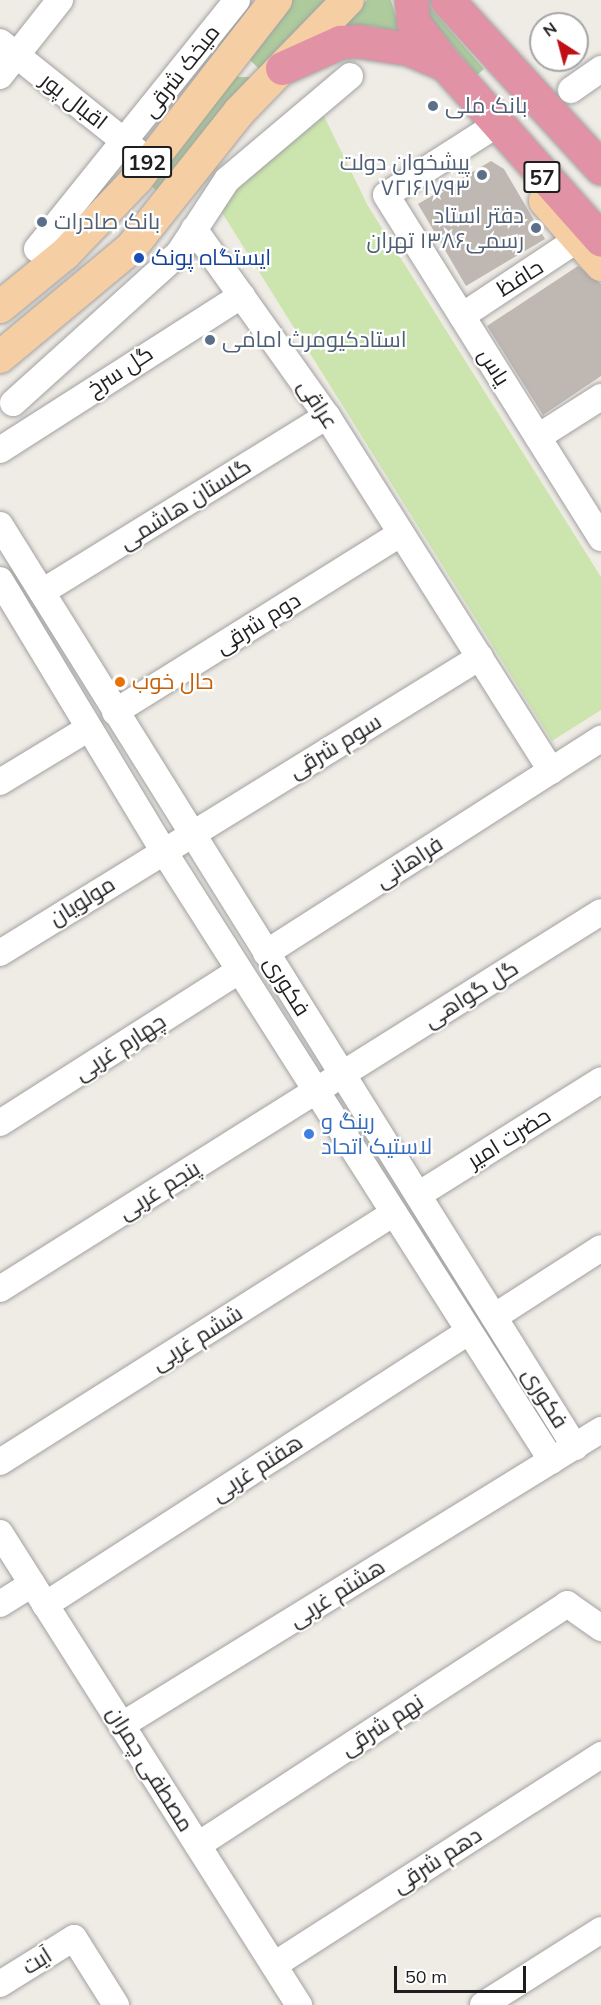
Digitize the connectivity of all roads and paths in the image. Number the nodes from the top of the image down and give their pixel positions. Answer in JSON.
{"nodes":[{"id":1,"x":60,"y":0,"type":"edge"},
{"id":2,"x":237,"y":0,"type":"edge"},
{"id":3,"x":276,"y":0,"type":"edge"},
{"id":4,"x":348,"y":0,"type":"edge"},
{"id":5,"x":411,"y":0,"type":"edge"},
{"id":6,"x":447,"y":0,"type":"edge"},
{"id":7,"x":8,"y":49,"type":"edge"},
{"id":8,"x":446,"y":64,"type":"junction"},
{"id":9,"x":282,"y":68,"type":"junction"},
{"id":10,"x":601,"y":69,"type":"edge"},
{"id":11,"x":0,"y":76,"type":"edge"},
{"id":12,"x":351,"y":76,"type":"dead end"},
{"id":13,"x":570,"y":90,"type":"dead end"},
{"id":14,"x":496,"y":125,"type":"junction"},
{"id":15,"x":137,"y":151,"type":"junction"},
{"id":16,"x":601,"y":168,"type":"edge"},
{"id":17,"x":194,"y":229,"type":"junction"},
{"id":18,"x":589,"y":240,"type":"edge"},
{"id":19,"x":37,"y":249,"type":"dead end"},
{"id":20,"x":601,"y":265,"type":"edge"},
{"id":21,"x":242,"y":295,"type":"junction"},
{"id":22,"x":4,"y":301,"type":"edge"},
{"id":23,"x":462,"y":316,"type":"junction"},
{"id":24,"x":0,"y":357,"type":"edge"},
{"id":25,"x":601,"y":397,"type":"edge"},
{"id":26,"x":12,"y":403,"type":"dead end"},
{"id":27,"x":327,"y":416,"type":"junction"},
{"id":28,"x":538,"y":437,"type":"junction"},
{"id":29,"x":0,"y":450,"type":"edge"},
{"id":30,"x":0,"y":525,"type":"edge"},
{"id":31,"x":401,"y":533,"type":"junction"},
{"id":32,"x":601,"y":538,"type":"edge"},
{"id":33,"x":0,"y":580,"type":"edge"},
{"id":34,"x":42,"y":592,"type":"junction"},
{"id":35,"x":8,"y":612,"type":"edge"},
{"id":36,"x":480,"y":657,"type":"junction"},
{"id":37,"x":115,"y":712,"type":"junction"},
{"id":38,"x":89,"y":728,"type":"junction"},
{"id":39,"x":601,"y":739,"type":"edge"},
{"id":40,"x":551,"y":771,"type":"junction"},
{"id":41,"x":0,"y":782,"type":"edge"},
{"id":42,"x":190,"y":834,"type":"junction"},
{"id":43,"x":163,"y":850,"type":"junction"},
{"id":44,"x":601,"y":912,"type":"edge"},
{"id":45,"x":0,"y":953,"type":"edge"},
{"id":46,"x":266,"y":953,"type":"junction"},
{"id":47,"x":239,"y":970,"type":"junction"},
{"id":48,"x":342,"y":1075,"type":"junction"},
{"id":49,"x":601,"y":1080,"type":"edge"},
{"id":50,"x":318,"y":1091,"type":"junction"},
{"id":51,"x":0,"y":1123,"type":"edge"},
{"id":52,"x":418,"y":1195,"type":"junction"},
{"id":53,"x":394,"y":1213,"type":"junction"},
{"id":54,"x":601,"y":1248,"type":"edge"},
{"id":55,"x":0,"y":1289,"type":"edge"},
{"id":56,"x":494,"y":1317,"type":"junction"},
{"id":57,"x":468,"y":1332,"type":"junction"},
{"id":58,"x":601,"y":1430,"type":"edge"},
{"id":59,"x":575,"y":1446,"type":"junction"},
{"id":60,"x":552,"y":1461,"type":"junction"},
{"id":61,"x":0,"y":1462,"type":"edge"},
{"id":62,"x":0,"y":1533,"type":"edge"},
{"id":63,"x":39,"y":1594,"type":"junction"},
{"id":64,"x":0,"y":1604,"type":"edge"},
{"id":65,"x":601,"y":1628,"type":"edge"},
{"id":66,"x":122,"y":1725,"type":"junction"},
{"id":67,"x":601,"y":1755,"type":"edge"},
{"id":68,"x":198,"y":1845,"type":"junction"},
{"id":69,"x":601,"y":1930,"type":"edge"},
{"id":70,"x":274,"y":1965,"type":"junction"},
{"id":71,"x":0,"y":1984,"type":"edge"},
{"id":72,"x":116,"y":2005,"type":"edge"},
{"id":73,"x":299,"y":2005,"type":"edge"},
{"id":74,"x":483,"y":2005,"type":"edge"}],
"edges":[{"from":1,"to":7,"type":"street"},
{"from":2,"to":15,"type":"street","name":"میخک شرقی"},
{"from":3,"to":15,"type":"main road","number":"192"},
{"from":4,"to":9,"type":"main road","number":"192"},
{"from":5,"to":8,"type":"highway"},
{"from":6,"to":16,"type":"highway","number":"57"},
{"from":7,"to":11,"type":"street"},
{"from":7,"to":15,"type":"street","name":"اقبال پور"},
{"from":8,"to":9,"type":"highway","number":"57"},
{"from":8,"to":14,"type":"highway","number":"57"},
{"from":9,"to":24,"type":"main road","number":"192"},
{"from":10,"to":13,"type":"street"},
{"from":12,"to":17,"type":"street"},
{"from":14,"to":18,"type":"highway","number":"57"},
{"from":14,"to":23,"type":"street","name":"یاس"},
{"from":15,"to":19,"type":"street","name":"میخک شرقی"},
{"from":15,"to":22,"type":"main road","number":"192"},
{"from":17,"to":21,"type":"street","name":"عراقی"},
{"from":17,"to":26,"type":"street"},
{"from":18,"to":20,"type":"main road"},
{"from":18,"to":23,"type":"street","name":"حافظ"},
{"from":21,"to":27,"type":"street","name":"عراقی"},
{"from":21,"to":29,"type":"street","name":"گل سرخ"},
{"from":23,"to":28,"type":"street","name":"یاس"},
{"from":25,"to":28,"type":"street"},
{"from":27,"to":31,"type":"street","name":"عراقی"},
{"from":27,"to":34,"type":"street","name":"گلستان هاشمی"},
{"from":28,"to":32,"type":"street","name":"یاس"},
{"from":30,"to":34,"type":"street","name":"فکوری"},
{"from":31,"to":36,"type":"street","name":"عراقی"},
{"from":31,"to":37,"type":"street","name":"دوم شرقی"},
{"from":33,"to":35,"type":"street","name":"فکوری"},
{"from":34,"to":37,"type":"street","name":"فکوری"},
{"from":35,"to":38,"type":"street","name":"فکوری"},
{"from":36,"to":40,"type":"street","name":"عراقی"},
{"from":36,"to":42,"type":"street","name":"سوم شرقی"},
{"from":37,"to":42,"type":"street","name":"فکوری"},
{"from":38,"to":41,"type":"street"},
{"from":38,"to":43,"type":"street","name":"فکوری"},
{"from":39,"to":40,"type":"street","name":"فراهانی"},
{"from":40,"to":46,"type":"street","name":"فراهانی"},
{"from":42,"to":43,"type":"street","name":"سوم شرقی"},
{"from":42,"to":46,"type":"street","name":"فکوری"},
{"from":43,"to":45,"type":"street","name":"مولویان"},
{"from":43,"to":47,"type":"street","name":"فکوری"},
{"from":44,"to":48,"type":"street","name":"گل گواهی"},
{"from":46,"to":48,"type":"street","name":"فکوری"},
{"from":47,"to":50,"type":"street","name":"فکوری"},
{"from":47,"to":51,"type":"street","name":"چهارم غربی"},
{"from":48,"to":50,"type":"street","name":"گل گواهی"},
{"from":48,"to":52,"type":"street","name":"فکوری"},
{"from":49,"to":52,"type":"street","name":"حضرت امیر"},
{"from":50,"to":53,"type":"street","name":"فکوری"},
{"from":50,"to":55,"type":"street","name":"پنجم غربی"},
{"from":52,"to":56,"type":"street","name":"فکوری"},
{"from":53,"to":57,"type":"street","name":"فکوری"},
{"from":53,"to":61,"type":"street","name":"ششم غربی"},
{"from":54,"to":56,"type":"street"},
{"from":56,"to":59,"type":"street","name":"فکوری"},
{"from":57,"to":60,"type":"street","name":"فکوری"},
{"from":57,"to":63,"type":"street","name":"هفتم غربی"},
{"from":58,"to":59,"type":"street","name":"هشتم غربی"},
{"from":59,"to":60,"type":"street","name":"هشتم غربی"},
{"from":60,"to":66,"type":"street","name":"هشتم غربی"},
{"from":62,"to":63,"type":"street","name":"مصطفی چمران"},
{"from":63,"to":64,"type":"street","name":"هفتم غربی"},
{"from":63,"to":66,"type":"street","name":"مصطفی چمران"},
{"from":65,"to":68,"type":"street","name":"نهم شرقی"},
{"from":66,"to":68,"type":"street","name":"مصطفی چمران"},
{"from":67,"to":70,"type":"street","name":"دهم شرقی"},
{"from":68,"to":70,"type":"street","name":"مصطفی چمران"},
{"from":69,"to":74,"type":"street"},
{"from":70,"to":73,"type":"street","name":"مصطفی چمران"},
{"from":71,"to":72,"type":"street","name":"آیت"}]}
